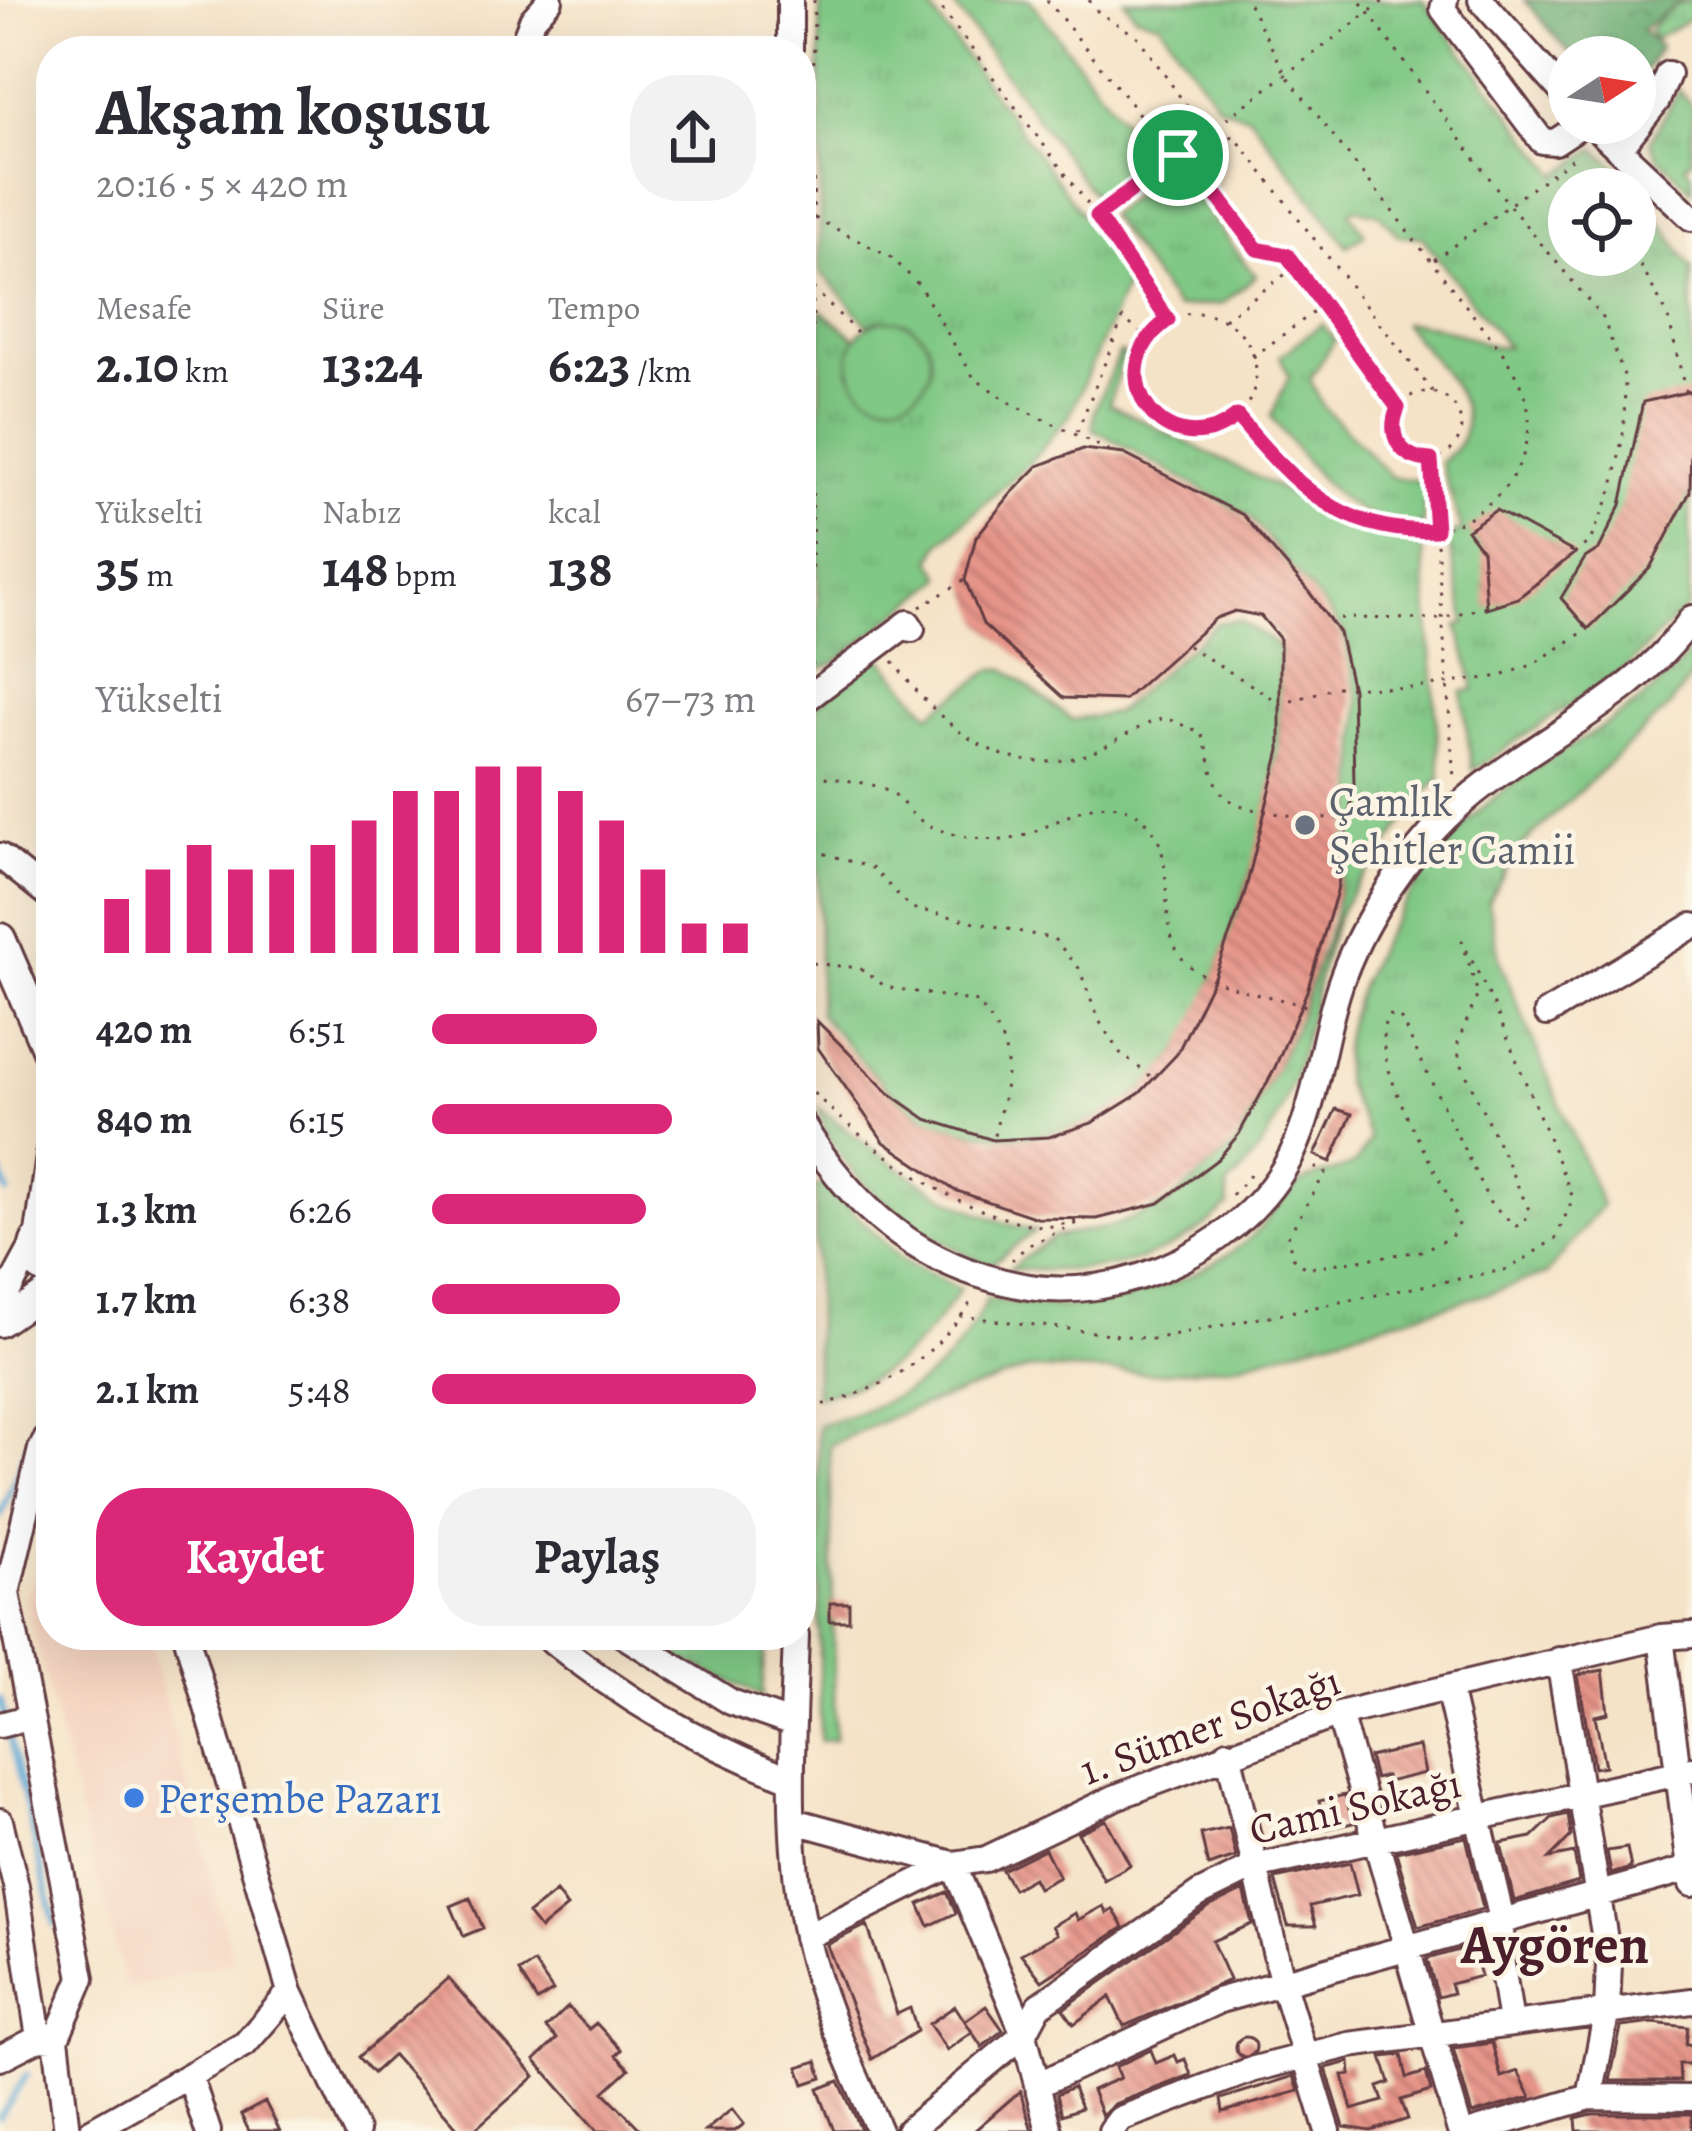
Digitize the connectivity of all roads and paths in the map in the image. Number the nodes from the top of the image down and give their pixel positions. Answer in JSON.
{"nodes":[{"id":1,"x":550,"y":0,"type":"edge"},
{"id":2,"x":790,"y":0,"type":"edge"},
{"id":3,"x":814,"y":0,"type":"edge"},
{"id":4,"x":935,"y":0,"type":"edge"},
{"id":5,"x":1047,"y":0,"type":"edge"},
{"id":6,"x":1089,"y":0,"type":"edge"},
{"id":7,"x":1247,"y":0,"type":"edge"},
{"id":8,"x":1359,"y":0,"type":"edge"},
{"id":9,"x":1385,"y":0,"type":"edge"},
{"id":10,"x":1445,"y":0,"type":"edge"},
{"id":11,"x":1481,"y":0,"type":"edge"},
{"id":12,"x":1367,"y":14,"type":"junction"},
{"id":13,"x":526,"y":36,"type":"edge"},
{"id":14,"x":790,"y":36,"type":"edge"},
{"id":15,"x":814,"y":36,"type":"edge"},
{"id":16,"x":1668,"y":74,"type":"dead end"},
{"id":17,"x":1286,"y":75,"type":"junction"},
{"id":18,"x":1548,"y":75,"type":"edge"},
{"id":19,"x":1209,"y":132,"type":"junction"},
{"id":20,"x":1548,"y":142,"type":"edge"},
{"id":21,"x":1574,"y":144,"type":"edge"},
{"id":22,"x":1611,"y":144,"type":"edge"},
{"id":23,"x":1619,"y":149,"type":"junction"},
{"id":24,"x":1178,"y":155,"type":"junction"},
{"id":25,"x":1509,"y":205,"type":"junction"},
{"id":26,"x":1097,"y":216,"type":"junction"},
{"id":27,"x":1692,"y":218,"type":"edge"},
{"id":28,"x":816,"y":219,"type":"edge"},
{"id":29,"x":1432,"y":262,"type":"junction"},
{"id":30,"x":1295,"y":267,"type":"junction"},
{"id":31,"x":1646,"y":276,"type":"edge"},
{"id":32,"x":816,"y":291,"type":"edge"},
{"id":33,"x":1323,"y":305,"type":"junction"},
{"id":34,"x":1168,"y":320,"type":"junction"},
{"id":35,"x":1223,"y":320,"type":"junction"},
{"id":36,"x":858,"y":334,"type":"dead end"},
{"id":37,"x":1148,"y":339,"type":"junction"},
{"id":38,"x":1253,"y":357,"type":"junction"},
{"id":39,"x":1433,"y":392,"type":"junction"},
{"id":40,"x":1686,"y":394,"type":"dead end"},
{"id":41,"x":1398,"y":408,"type":"junction"},
{"id":42,"x":1237,"y":416,"type":"junction"},
{"id":43,"x":1076,"y":435,"type":"junction"},
{"id":44,"x":1114,"y":453,"type":"dead end"},
{"id":45,"x":1431,"y":460,"type":"junction"},
{"id":46,"x":1436,"y":530,"type":"junction"},
{"id":47,"x":964,"y":580,"type":"dead end"},
{"id":48,"x":1328,"y":618,"type":"dead end"},
{"id":49,"x":1692,"y":618,"type":"edge"},
{"id":50,"x":1443,"y":619,"type":"junction"},
{"id":51,"x":911,"y":622,"type":"joint"},
{"id":52,"x":1588,"y":629,"type":"dead end"},
{"id":53,"x":1188,"y":646,"type":"dead end"},
{"id":54,"x":881,"y":650,"type":"dead end"},
{"id":55,"x":1448,"y":686,"type":"junction"},
{"id":56,"x":816,"y":692,"type":"edge"},
{"id":57,"x":816,"y":776,"type":"edge"},
{"id":58,"x":1455,"y":789,"type":"dead end"},
{"id":59,"x":1426,"y":815,"type":"dead end"},
{"id":60,"x":1414,"y":820,"type":"junction"},
{"id":61,"x":1401,"y":838,"type":"dead end"},
{"id":62,"x":816,"y":851,"type":"edge"},
{"id":63,"x":0,"y":856,"type":"edge"},
{"id":64,"x":36,"y":886,"type":"edge"},
{"id":65,"x":1692,"y":926,"type":"edge"},
{"id":66,"x":0,"y":939,"type":"edge"},
{"id":67,"x":816,"y":965,"type":"edge"},
{"id":68,"x":1546,"y":1013,"type":"dead end"},
{"id":69,"x":36,"y":1022,"type":"edge"},
{"id":70,"x":1309,"y":1025,"type":"dead end"},
{"id":71,"x":1154,"y":1079,"type":"dead end"},
{"id":72,"x":816,"y":1134,"type":"edge"},
{"id":73,"x":993,"y":1140,"type":"dead end"},
{"id":74,"x":1261,"y":1164,"type":"dead end"},
{"id":75,"x":1234,"y":1209,"type":"dead end"},
{"id":76,"x":36,"y":1241,"type":"edge"},
{"id":77,"x":7,"y":1278,"type":"edge"},
{"id":78,"x":36,"y":1299,"type":"edge"},
{"id":79,"x":0,"y":1306,"type":"edge"},
{"id":80,"x":0,"y":1324,"type":"edge"},
{"id":81,"x":36,"y":1470,"type":"edge"},
{"id":82,"x":1692,"y":1616,"type":"edge"},
{"id":83,"x":1692,"y":1635,"type":"edge"},
{"id":84,"x":1660,"y":1636,"type":"junction"},
{"id":85,"x":190,"y":1650,"type":"edge"},
{"id":86,"x":564,"y":1650,"type":"edge"},
{"id":87,"x":647,"y":1650,"type":"edge"},
{"id":88,"x":795,"y":1650,"type":"edge"},
{"id":89,"x":1559,"y":1660,"type":"junction"},
{"id":90,"x":1448,"y":1688,"type":"junction"},
{"id":91,"x":1340,"y":1714,"type":"junction"},
{"id":92,"x":31,"y":1718,"type":"junction"},
{"id":93,"x":793,"y":1724,"type":"junction"},
{"id":94,"x":0,"y":1725,"type":"edge"},
{"id":95,"x":1228,"y":1752,"type":"junction"},
{"id":96,"x":1685,"y":1772,"type":"edge"},
{"id":97,"x":791,"y":1779,"type":"junction"},
{"id":98,"x":1584,"y":1795,"type":"junction"},
{"id":99,"x":1480,"y":1816,"type":"junction"},
{"id":100,"x":0,"y":1821,"type":"edge"},
{"id":101,"x":794,"y":1821,"type":"junction"},
{"id":102,"x":1376,"y":1839,"type":"junction"},
{"id":103,"x":953,"y":1864,"type":"junction"},
{"id":104,"x":1254,"y":1867,"type":"junction"},
{"id":105,"x":1691,"y":1874,"type":"edge"},
{"id":106,"x":8,"y":1882,"type":"edge"},
{"id":107,"x":1599,"y":1892,"type":"junction"},
{"id":108,"x":1502,"y":1920,"type":"junction"},
{"id":109,"x":806,"y":1937,"type":"junction"},
{"id":110,"x":1408,"y":1950,"type":"junction"},
{"id":111,"x":1282,"y":1981,"type":"junction"},
{"id":112,"x":290,"y":1992,"type":"junction"},
{"id":113,"x":1692,"y":2001,"type":"edge"},
{"id":114,"x":1607,"y":2010,"type":"junction"},
{"id":115,"x":1511,"y":2023,"type":"junction"},
{"id":116,"x":1024,"y":2034,"type":"junction"},
{"id":117,"x":1431,"y":2035,"type":"junction"},
{"id":118,"x":47,"y":2039,"type":"junction"},
{"id":119,"x":1304,"y":2054,"type":"junction"},
{"id":120,"x":0,"y":2058,"type":"edge"},
{"id":121,"x":190,"y":2077,"type":"junction"},
{"id":122,"x":1037,"y":2085,"type":"junction"},
{"id":123,"x":1590,"y":2098,"type":"junction"},
{"id":124,"x":1692,"y":2098,"type":"edge"},
{"id":125,"x":1540,"y":2123,"type":"edge"},
{"id":126,"x":67,"y":2131,"type":"edge"},
{"id":127,"x":91,"y":2131,"type":"edge"},
{"id":128,"x":208,"y":2131,"type":"edge"},
{"id":129,"x":356,"y":2131,"type":"edge"},
{"id":130,"x":879,"y":2131,"type":"edge"},
{"id":131,"x":908,"y":2131,"type":"edge"},
{"id":132,"x":1049,"y":2131,"type":"edge"},
{"id":133,"x":1112,"y":2131,"type":"edge"},
{"id":134,"x":1328,"y":2131,"type":"edge"},
{"id":135,"x":1460,"y":2131,"type":"edge"},
{"id":136,"x":1474,"y":2131,"type":"edge"}],
"edges":[{"from":1,"to":13,"type":"street"},
{"from":2,"to":14,"type":"street"},
{"from":3,"to":15,"type":"path"},
{"from":4,"to":26,"type":"path"},
{"from":5,"to":24,"type":"path"},
{"from":6,"to":19,"type":"path"},
{"from":7,"to":17,"type":"path"},
{"from":8,"to":12,"type":"path"},
{"from":9,"to":12,"type":"path"},
{"from":10,"to":20,"type":"street"},
{"from":11,"to":18,"type":"street"},
{"from":12,"to":17,"type":"path"},
{"from":12,"to":25,"type":"path"},
{"from":16,"to":23,"type":"street"},
{"from":17,"to":19,"type":"path"},
{"from":17,"to":29,"type":"path"},
{"from":19,"to":24,"type":"path"},
{"from":19,"to":39,"type":"path"},
{"from":21,"to":25,"type":"path"},
{"from":22,"to":23,"type":"street"},
{"from":23,"to":27,"type":"street"},
{"from":24,"to":26,"type":"path"},
{"from":24,"to":30,"type":"path"},
{"from":25,"to":29,"type":"path"},
{"from":25,"to":50,"type":"path"},
{"from":26,"to":34,"type":"path"},
{"from":28,"to":43,"type":"path"},
{"from":29,"to":46,"type":"path"},
{"from":30,"to":33,"type":"path"},
{"from":30,"to":35,"type":"path"},
{"from":31,"to":40,"type":"path"},
{"from":32,"to":36,"type":"path"},
{"from":33,"to":38,"type":"path"},
{"from":33,"to":41,"type":"path"},
{"from":34,"to":35,"type":"path"},
{"from":34,"to":37,"type":"path"},
{"from":35,"to":38,"type":"path"},
{"from":37,"to":42,"type":"path"},
{"from":37,"to":43,"type":"path"},
{"from":38,"to":42,"type":"path"},
{"from":39,"to":41,"type":"path"},
{"from":39,"to":45,"type":"path"},
{"from":41,"to":45,"type":"path"},
{"from":42,"to":46,"type":"path"},
{"from":43,"to":44,"type":"path"},
{"from":45,"to":46,"type":"path"},
{"from":46,"to":50,"type":"path"},
{"from":47,"to":51,"type":"path"},
{"from":48,"to":50,"type":"path"},
{"from":49,"to":72,"type":"street"},
{"from":50,"to":55,"type":"path"},
{"from":51,"to":56,"type":"street"},
{"from":52,"to":55,"type":"path"},
{"from":53,"to":55,"type":"path"},
{"from":54,"to":60,"type":"path"},
{"from":55,"to":58,"type":"path"},
{"from":57,"to":70,"type":"path"},
{"from":59,"to":60,"type":"path"},
{"from":60,"to":61,"type":"path"},
{"from":62,"to":71,"type":"path"},
{"from":63,"to":64,"type":"street"},
{"from":65,"to":68,"type":"street"},
{"from":66,"to":69,"type":"main road"},
{"from":67,"to":73,"type":"path"},
{"from":74,"to":75,"type":"path"},
{"from":76,"to":77,"type":"street"},
{"from":77,"to":79,"type":"street"},
{"from":78,"to":80,"type":"street"},
{"from":81,"to":92,"type":"street"},
{"from":82,"to":84,"type":"street"},
{"from":83,"to":84,"type":"street"},
{"from":84,"to":89,"type":"street","name":"1. Sümer Sokağı"},
{"from":84,"to":96,"type":"street"},
{"from":85,"to":112,"type":"street"},
{"from":86,"to":97,"type":"street"},
{"from":87,"to":93,"type":"street"},
{"from":88,"to":93,"type":"street"},
{"from":89,"to":90,"type":"street","name":"1. Sümer Sokağı"},
{"from":89,"to":98,"type":"street"},
{"from":90,"to":91,"type":"street","name":"1. Sümer Sokağı"},
{"from":90,"to":99,"type":"street"},
{"from":91,"to":95,"type":"street","name":"1. Sümer Sokağı"},
{"from":91,"to":102,"type":"street"},
{"from":92,"to":94,"type":"street"},
{"from":92,"to":118,"type":"street"},
{"from":93,"to":97,"type":"street"},
{"from":95,"to":103,"type":"street","name":"1. Sümer Sokağı"},
{"from":95,"to":104,"type":"street"},
{"from":96,"to":98,"type":"street","name":"Cami Sokağı"},
{"from":96,"to":105,"type":"street"},
{"from":97,"to":101,"type":"street"},
{"from":98,"to":99,"type":"street","name":"Cami Sokağı"},
{"from":98,"to":107,"type":"street"},
{"from":99,"to":102,"type":"street","name":"Cami Sokağı"},
{"from":99,"to":108,"type":"street"},
{"from":100,"to":106,"type":"street"},
{"from":101,"to":103,"type":"street"},
{"from":101,"to":109,"type":"street"},
{"from":102,"to":104,"type":"street","name":"Cami Sokağı"},
{"from":102,"to":110,"type":"street"},
{"from":103,"to":109,"type":"street","name":"1. Sümer Sokağı"},
{"from":103,"to":116,"type":"street"},
{"from":104,"to":111,"type":"street"},
{"from":104,"to":116,"type":"street","name":"Cami Sokağı"},
{"from":105,"to":107,"type":"street"},
{"from":106,"to":118,"type":"street"},
{"from":107,"to":108,"type":"street"},
{"from":107,"to":114,"type":"street"},
{"from":108,"to":110,"type":"street"},
{"from":108,"to":115,"type":"street"},
{"from":109,"to":130,"type":"street"},
{"from":110,"to":111,"type":"street"},
{"from":110,"to":117,"type":"street"},
{"from":111,"to":119,"type":"street"},
{"from":111,"to":122,"type":"street"},
{"from":112,"to":121,"type":"street"},
{"from":112,"to":129,"type":"street"},
{"from":113,"to":114,"type":"street"},
{"from":114,"to":115,"type":"street"},
{"from":114,"to":123,"type":"street"},
{"from":115,"to":117,"type":"street"},
{"from":116,"to":122,"type":"street"},
{"from":116,"to":131,"type":"street","name":"Cami Sokağı"},
{"from":117,"to":119,"type":"street"},
{"from":117,"to":135,"type":"street"},
{"from":118,"to":120,"type":"street"},
{"from":118,"to":126,"type":"street"},
{"from":119,"to":133,"type":"street"},
{"from":119,"to":134,"type":"street"},
{"from":121,"to":127,"type":"street"},
{"from":121,"to":128,"type":"street"},
{"from":122,"to":132,"type":"street"},
{"from":123,"to":124,"type":"street"},
{"from":123,"to":125,"type":"street"},
{"from":125,"to":136,"type":"street"}]}
